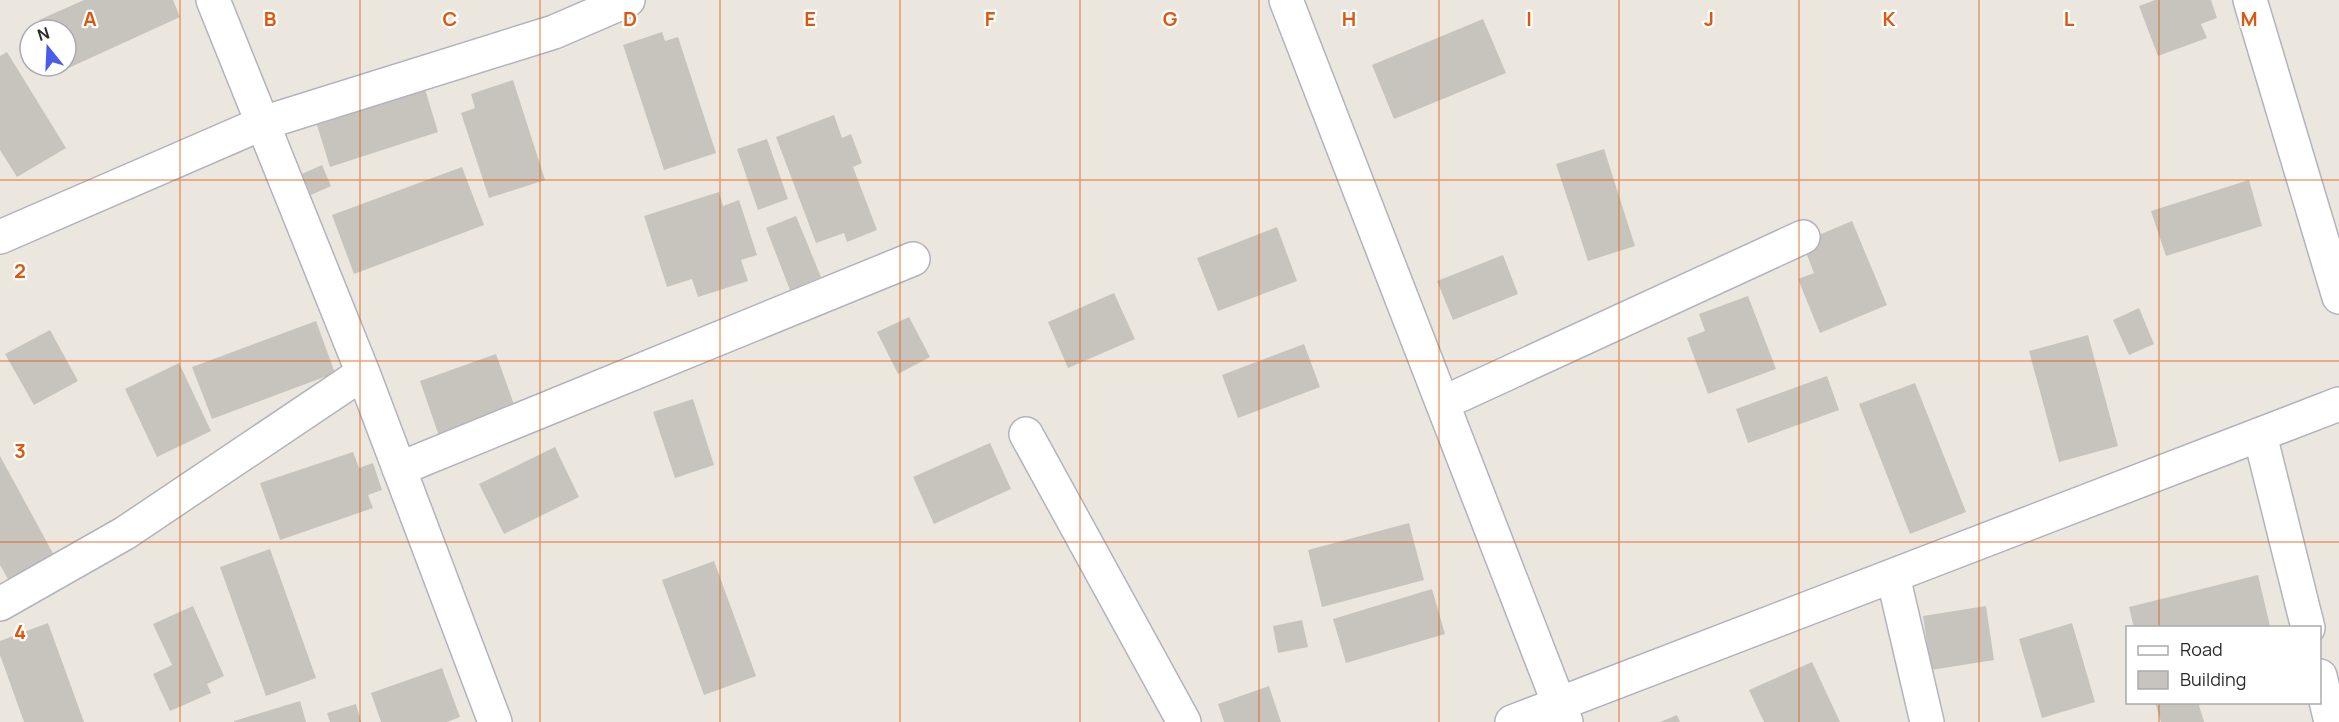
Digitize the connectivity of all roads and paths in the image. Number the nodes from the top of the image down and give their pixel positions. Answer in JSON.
{"nodes":[{"id":1,"x":213,"y":0,"type":"edge"},
{"id":2,"x":628,"y":0,"type":"edge"},
{"id":3,"x":1286,"y":0,"type":"edge"},
{"id":4,"x":2250,"y":0,"type":"edge"},
{"id":5,"x":263,"y":123,"type":"junction"},
{"id":6,"x":0,"y":237,"type":"edge"},
{"id":7,"x":1803,"y":237,"type":"dead end"},
{"id":8,"x":913,"y":259,"type":"dead end"},
{"id":9,"x":2339,"y":297,"type":"edge"},
{"id":10,"x":363,"y":373,"type":"junction"},
{"id":11,"x":1443,"y":403,"type":"junction"},
{"id":12,"x":2339,"y":404,"type":"edge"},
{"id":13,"x":1026,"y":434,"type":"dead end"},
{"id":14,"x":2260,"y":435,"type":"junction"},
{"id":15,"x":399,"y":469,"type":"junction"},
{"id":16,"x":1893,"y":576,"type":"junction"},
{"id":17,"x":0,"y":604,"type":"edge"},
{"id":18,"x":2308,"y":626,"type":"edge"},
{"id":19,"x":2321,"y":684,"type":"edge"},
{"id":20,"x":1562,"y":712,"type":"edge"},
{"id":21,"x":495,"y":722,"type":"edge"},
{"id":22,"x":1184,"y":722,"type":"edge"},
{"id":23,"x":1512,"y":722,"type":"edge"},
{"id":24,"x":1928,"y":722,"type":"edge"},
{"id":25,"x":2331,"y":722,"type":"edge"}],
"edges":[{"from":1,"to":5,"type":"street"},
{"from":2,"to":5,"type":"street"},
{"from":3,"to":11,"type":"street"},
{"from":4,"to":9,"type":"street"},
{"from":5,"to":6,"type":"street"},
{"from":5,"to":10,"type":"street"},
{"from":7,"to":11,"type":"street"},
{"from":8,"to":15,"type":"street"},
{"from":10,"to":15,"type":"street"},
{"from":10,"to":17,"type":"street"},
{"from":11,"to":20,"type":"street"},
{"from":12,"to":14,"type":"street"},
{"from":13,"to":22,"type":"street"},
{"from":14,"to":16,"type":"street"},
{"from":14,"to":18,"type":"street"},
{"from":15,"to":21,"type":"street"},
{"from":16,"to":20,"type":"street"},
{"from":16,"to":24,"type":"street"},
{"from":19,"to":25,"type":"street"},
{"from":20,"to":23,"type":"street"}]}
